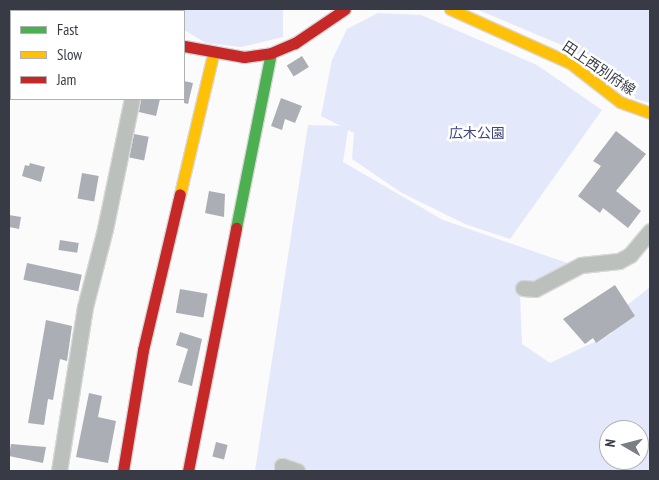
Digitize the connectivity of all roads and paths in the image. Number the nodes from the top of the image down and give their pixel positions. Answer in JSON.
{"nodes":[{"id":1,"x":344,"y":9,"type":"edge"},
{"id":2,"x":450,"y":9,"type":"edge"},
{"id":3,"x":185,"y":46,"type":"edge"},
{"id":4,"x":271,"y":53,"type":"junction"},
{"id":5,"x":213,"y":54,"type":"junction"},
{"id":6,"x":132,"y":100,"type":"edge"},
{"id":7,"x":650,"y":113,"type":"edge"},
{"id":8,"x":650,"y":231,"type":"edge"},
{"id":9,"x":522,"y":288,"type":"dead end"},
{"id":10,"x":59,"y":471,"type":"edge"},
{"id":11,"x":123,"y":471,"type":"edge"},
{"id":12,"x":188,"y":471,"type":"edge"},
{"id":13,"x":282,"y":471,"type":"edge"},
{"id":14,"x":298,"y":471,"type":"edge"}],
"edges":[{"from":1,"to":4,"type":"street"},
{"from":2,"to":7,"type":"street","name":"田上西別府線"},
{"from":3,"to":5,"type":"street"},
{"from":4,"to":5,"type":"street"},
{"from":4,"to":12,"type":"street"},
{"from":5,"to":11,"type":"street"},
{"from":6,"to":10,"type":"street"},
{"from":8,"to":9,"type":"street"},
{"from":13,"to":14,"type":"street"}]}
